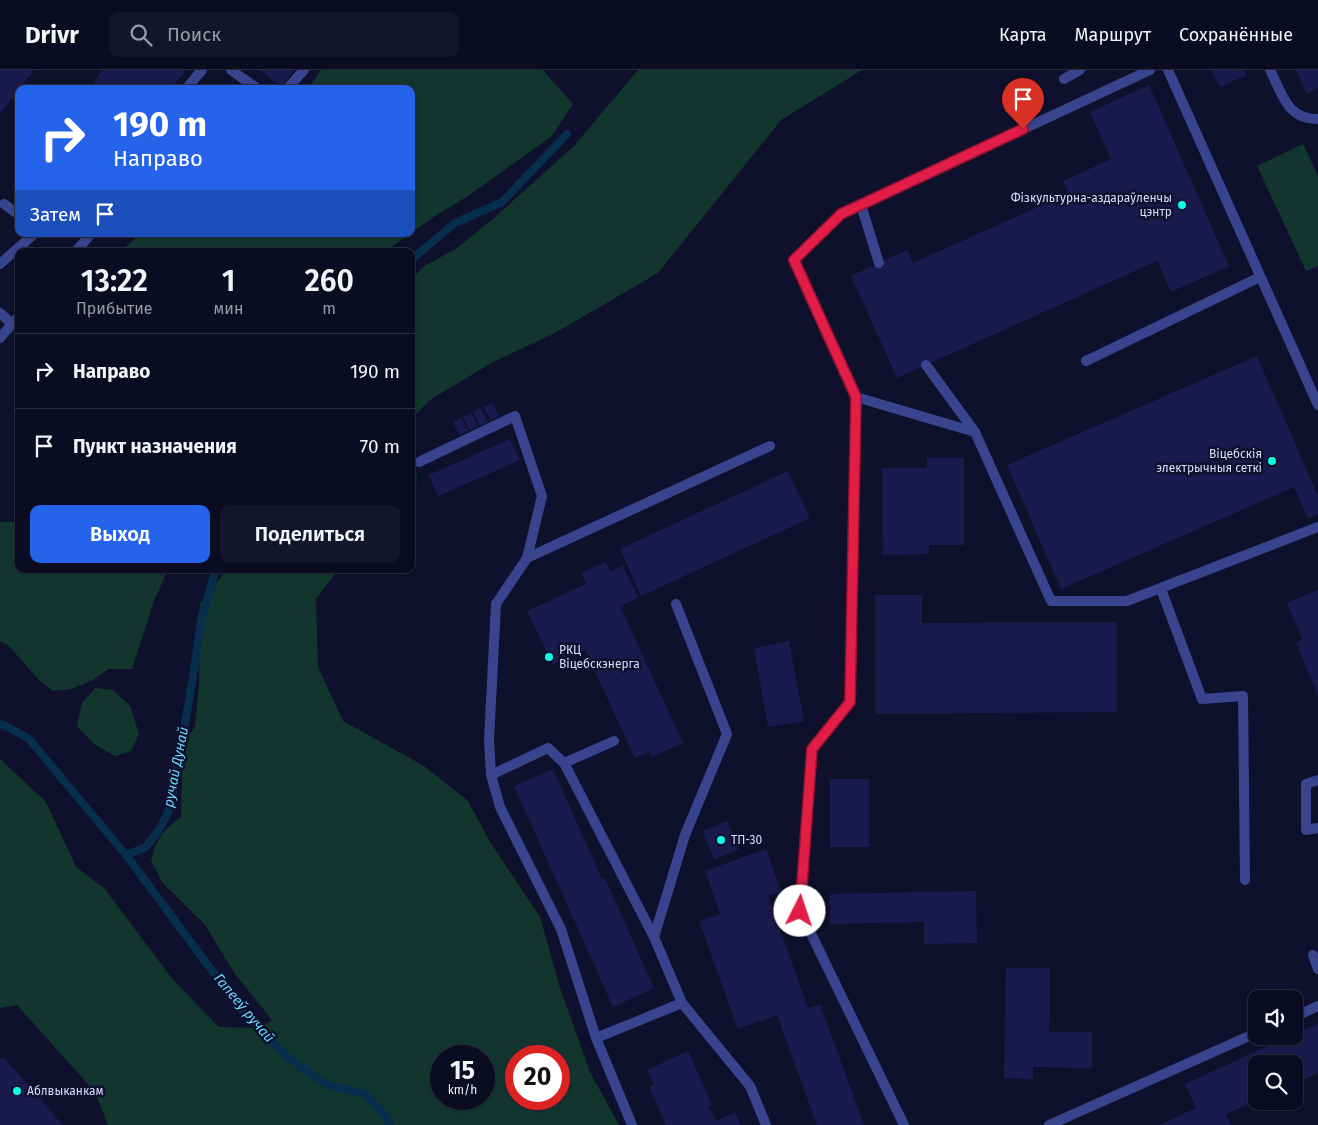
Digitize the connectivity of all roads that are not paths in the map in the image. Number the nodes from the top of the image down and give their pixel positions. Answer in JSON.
{"nodes":[{"id":1,"x":202,"y":70,"type":"edge"},
{"id":2,"x":231,"y":70,"type":"edge"},
{"id":3,"x":304,"y":70,"type":"edge"},
{"id":4,"x":1080,"y":70,"type":"edge"},
{"id":5,"x":1150,"y":70,"type":"edge"},
{"id":6,"x":1168,"y":70,"type":"edge"},
{"id":7,"x":1270,"y":70,"type":"edge"},
{"id":8,"x":1064,"y":79,"type":"dead end"},
{"id":9,"x":189,"y":85,"type":"edge"},
{"id":10,"x":252,"y":85,"type":"edge"},
{"id":11,"x":291,"y":85,"type":"edge"},
{"id":12,"x":1318,"y":119,"type":"edge"},
{"id":13,"x":4,"y":204,"type":"dead end"},
{"id":14,"x":860,"y":205,"type":"junction"},
{"id":15,"x":15,"y":212,"type":"edge"},
{"id":16,"x":31,"y":237,"type":"edge"},
{"id":17,"x":88,"y":237,"type":"edge"},
{"id":18,"x":18,"y":248,"type":"edge"},
{"id":19,"x":79,"y":248,"type":"edge"},
{"id":20,"x":15,"y":251,"type":"edge"},
{"id":21,"x":879,"y":263,"type":"dead end"},
{"id":22,"x":0,"y":264,"type":"edge"},
{"id":23,"x":1260,"y":277,"type":"junction"},
{"id":24,"x":0,"y":313,"type":"edge"},
{"id":25,"x":15,"y":320,"type":"edge"},
{"id":26,"x":15,"y":321,"type":"edge"},
{"id":27,"x":0,"y":338,"type":"edge"},
{"id":28,"x":1086,"y":361,"type":"dead end"},
{"id":29,"x":926,"y":365,"type":"dead end"},
{"id":30,"x":856,"y":397,"type":"junction"},
{"id":31,"x":1318,"y":405,"type":"edge"},
{"id":32,"x":975,"y":432,"type":"junction"},
{"id":33,"x":770,"y":446,"type":"dead end"},
{"id":34,"x":419,"y":462,"type":"dead end"},
{"id":35,"x":1318,"y":527,"type":"edge"},
{"id":36,"x":527,"y":558,"type":"junction"},
{"id":37,"x":1161,"y":588,"type":"junction"},
{"id":38,"x":676,"y":604,"type":"dead end"},
{"id":39,"x":614,"y":741,"type":"dead end"},
{"id":40,"x":564,"y":762,"type":"junction"},
{"id":41,"x":491,"y":775,"type":"junction"},
{"id":42,"x":1318,"y":780,"type":"edge"},
{"id":43,"x":1318,"y":828,"type":"edge"},
{"id":44,"x":1245,"y":880,"type":"dead end"},
{"id":45,"x":654,"y":937,"type":"junction"},
{"id":46,"x":1313,"y":955,"type":"dead end"},
{"id":47,"x":1318,"y":969,"type":"edge"},
{"id":48,"x":682,"y":1003,"type":"junction"},
{"id":49,"x":1318,"y":1006,"type":"edge"},
{"id":50,"x":1303,"y":1012,"type":"edge"},
{"id":51,"x":1248,"y":1037,"type":"edge"},
{"id":52,"x":596,"y":1038,"type":"junction"},
{"id":53,"x":632,"y":1125,"type":"edge"},
{"id":54,"x":766,"y":1125,"type":"edge"},
{"id":55,"x":904,"y":1125,"type":"edge"},
{"id":56,"x":1049,"y":1125,"type":"edge"}],
"edges":[{"from":1,"to":9,"type":"street"},
{"from":2,"to":10,"type":"street"},
{"from":3,"to":11,"type":"street"},
{"from":4,"to":8,"type":"street"},
{"from":5,"to":14,"type":"street"},
{"from":6,"to":23,"type":"street"},
{"from":7,"to":12,"type":"street"},
{"from":13,"to":15,"type":"street"},
{"from":14,"to":21,"type":"street"},
{"from":14,"to":30,"type":"street"},
{"from":16,"to":18,"type":"street"},
{"from":17,"to":19,"type":"street"},
{"from":20,"to":22,"type":"street"},
{"from":23,"to":28,"type":"street"},
{"from":23,"to":31,"type":"street"},
{"from":24,"to":25,"type":"street"},
{"from":26,"to":27,"type":"street"},
{"from":29,"to":32,"type":"street"},
{"from":30,"to":32,"type":"street"},
{"from":30,"to":55,"type":"street"},
{"from":32,"to":37,"type":"street"},
{"from":33,"to":36,"type":"street"},
{"from":34,"to":36,"type":"street"},
{"from":35,"to":37,"type":"street"},
{"from":36,"to":41,"type":"street"},
{"from":37,"to":44,"type":"street"},
{"from":38,"to":45,"type":"street"},
{"from":39,"to":40,"type":"street"},
{"from":40,"to":41,"type":"street"},
{"from":40,"to":45,"type":"street"},
{"from":41,"to":52,"type":"street"},
{"from":42,"to":43,"type":"street"},
{"from":45,"to":48,"type":"street"},
{"from":46,"to":47,"type":"street"},
{"from":48,"to":52,"type":"street"},
{"from":48,"to":54,"type":"street"},
{"from":49,"to":50,"type":"street"},
{"from":51,"to":56,"type":"street"},
{"from":52,"to":53,"type":"street"}]}
